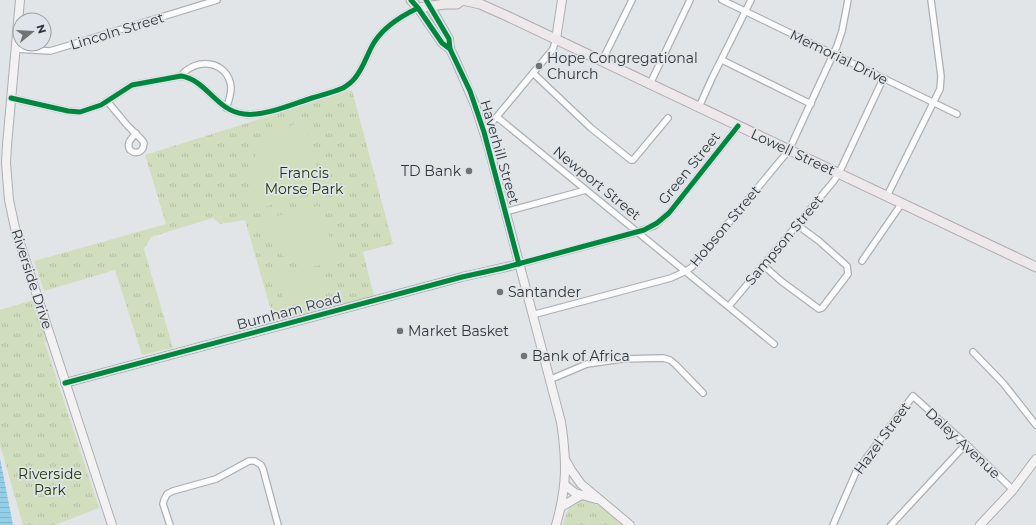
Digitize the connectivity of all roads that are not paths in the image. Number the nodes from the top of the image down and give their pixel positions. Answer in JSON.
{"nodes":[{"id":1,"x":20,"y":0,"type":"edge"},
{"id":2,"x":217,"y":0,"type":"edge"},
{"id":3,"x":411,"y":0,"type":"edge"},
{"id":4,"x":462,"y":0,"type":"edge"},
{"id":5,"x":562,"y":0,"type":"edge"},
{"id":6,"x":632,"y":0,"type":"edge"},
{"id":7,"x":690,"y":0,"type":"edge"},
{"id":8,"x":722,"y":0,"type":"edge"},
{"id":9,"x":751,"y":0,"type":"edge"},
{"id":10,"x":848,"y":0,"type":"edge"},
{"id":11,"x":931,"y":0,"type":"edge"},
{"id":12,"x":428,"y":2,"type":"edge"},
{"id":13,"x":418,"y":8,"type":"junction"},
{"id":14,"x":19,"y":12,"type":"edge"},
{"id":15,"x":746,"y":12,"type":"junction"},
{"id":16,"x":556,"y":39,"type":"junction"},
{"id":17,"x":450,"y":49,"type":"junction"},
{"id":18,"x":52,"y":50,"type":"edge"},
{"id":19,"x":16,"y":52,"type":"edge"},
{"id":20,"x":834,"y":54,"type":"junction"},
{"id":21,"x":722,"y":60,"type":"junction"},
{"id":22,"x":602,"y":61,"type":"junction"},
{"id":23,"x":533,"y":73,"type":"junction"},
{"id":24,"x":181,"y":76,"type":"junction"},
{"id":25,"x":883,"y":79,"type":"junction"},
{"id":26,"x":650,"y":84,"type":"junction"},
{"id":27,"x":11,"y":98,"type":"junction"},
{"id":28,"x":107,"y":101,"type":"junction"},
{"id":29,"x":934,"y":103,"type":"junction"},
{"id":30,"x":811,"y":104,"type":"junction"},
{"id":31,"x":699,"y":107,"type":"junction"},
{"id":32,"x":226,"y":108,"type":"junction"},
{"id":33,"x":957,"y":114,"type":"dead end"},
{"id":34,"x":497,"y":117,"type":"junction"},
{"id":35,"x":668,"y":118,"type":"dead end"},
{"id":36,"x":738,"y":126,"type":"junction"},
{"id":37,"x":484,"y":132,"type":"junction"},
{"id":38,"x":136,"y":133,"type":"dead end"},
{"id":39,"x":789,"y":150,"type":"junction"},
{"id":40,"x":839,"y":173,"type":"junction"},
{"id":41,"x":586,"y":190,"type":"junction"},
{"id":42,"x":887,"y":196,"type":"junction"},
{"id":43,"x":902,"y":203,"type":"junction"},
{"id":44,"x":505,"y":212,"type":"junction"},
{"id":45,"x":796,"y":224,"type":"junction"},
{"id":46,"x":638,"y":232,"type":"junction"},
{"id":47,"x":862,"y":261,"type":"dead end"},
{"id":48,"x":518,"y":264,"type":"junction"},
{"id":49,"x":763,"y":265,"type":"junction"},
{"id":50,"x":1036,"y":267,"type":"edge"},
{"id":51,"x":686,"y":271,"type":"junction"},
{"id":52,"x":729,"y":306,"type":"junction"},
{"id":53,"x":532,"y":315,"type":"junction"},
{"id":54,"x":774,"y":344,"type":"dead end"},
{"id":55,"x":973,"y":352,"type":"dead end"},
{"id":56,"x":549,"y":380,"type":"junction"},
{"id":57,"x":65,"y":383,"type":"junction"},
{"id":58,"x":703,"y":394,"type":"dead end"},
{"id":59,"x":913,"y":396,"type":"joint"},
{"id":60,"x":1036,"y":425,"type":"edge"},
{"id":61,"x":966,"y":444,"type":"junction"},
{"id":62,"x":565,"y":458,"type":"junction"},
{"id":63,"x":1036,"y":459,"type":"edge"},
{"id":64,"x":565,"y":484,"type":"junction"},
{"id":65,"x":581,"y":484,"type":"junction"},
{"id":66,"x":1012,"y":490,"type":"junction"},
{"id":67,"x":583,"y":495,"type":"junction"},
{"id":68,"x":600,"y":500,"type":"junction"},
{"id":69,"x":561,"y":508,"type":"junction"},
{"id":70,"x":626,"y":524,"type":"edge"},
{"id":71,"x":112,"y":525,"type":"edge"},
{"id":72,"x":165,"y":525,"type":"edge"},
{"id":73,"x":169,"y":525,"type":"edge"},
{"id":74,"x":278,"y":525,"type":"edge"},
{"id":75,"x":556,"y":525,"type":"edge"},
{"id":76,"x":833,"y":525,"type":"edge"},
{"id":77,"x":891,"y":525,"type":"edge"},
{"id":78,"x":980,"y":525,"type":"edge"}],
"edges":[{"from":1,"to":14,"type":"main road","name":"Riverside Drive"},
{"from":2,"to":18,"type":"street","name":"Lincoln Street"},
{"from":3,"to":13,"type":"main road"},
{"from":4,"to":12,"type":"main road","name":"Lowell Street"},
{"from":4,"to":16,"type":"main road","name":"Lowell Street"},
{"from":5,"to":16,"type":"main road"},
{"from":6,"to":22,"type":"street"},
{"from":7,"to":26,"type":"street"},
{"from":8,"to":15,"type":"street","name":"Memorial Drive"},
{"from":9,"to":15,"type":"street"},
{"from":10,"to":20,"type":"street","name":"Hobson Street"},
{"from":11,"to":29,"type":"street"},
{"from":12,"to":13,"type":"main road"},
{"from":12,"to":17,"type":"main road","name":"Haverhill Street"},
{"from":13,"to":17,"type":"main road","name":"Haverhill Street"},
{"from":13,"to":32,"type":"street"},
{"from":15,"to":20,"type":"street","name":"Memorial Drive"},
{"from":15,"to":21,"type":"street"},
{"from":16,"to":22,"type":"main road","name":"Lowell Street"},
{"from":16,"to":23,"type":"street"},
{"from":17,"to":37,"type":"main road","name":"Haverhill Street"},
{"from":19,"to":27,"type":"main road","name":"Riverside Drive"},
{"from":20,"to":25,"type":"street","name":"Memorial Drive"},
{"from":20,"to":30,"type":"street","name":"Hobson Street"},
{"from":21,"to":30,"type":"street"},
{"from":21,"to":31,"type":"street"},
{"from":22,"to":26,"type":"main road","name":"Lowell Street"},
{"from":23,"to":34,"type":"street"},
{"from":23,"to":35,"type":"street"},
{"from":24,"to":28,"type":"street"},
{"from":24,"to":32,"type":"street"},
{"from":24,"to":32,"type":"street"},
{"from":25,"to":29,"type":"street","name":"Memorial Drive"},
{"from":25,"to":40,"type":"street","name":"Sampson Street"},
{"from":26,"to":31,"type":"main road","name":"Lowell Street"},
{"from":27,"to":28,"type":"street"},
{"from":27,"to":57,"type":"main road","name":"Riverside Drive"},
{"from":28,"to":38,"type":"street"},
{"from":29,"to":33,"type":"street","name":"Memorial Drive"},
{"from":29,"to":42,"type":"street"},
{"from":30,"to":39,"type":"street","name":"Hobson Street"},
{"from":31,"to":36,"type":"main road","name":"Lowell Street"},
{"from":34,"to":37,"type":"street"},
{"from":34,"to":41,"type":"street","name":"Newport Street"},
{"from":36,"to":39,"type":"main road","name":"Lowell Street"},
{"from":36,"to":46,"type":"street","name":"Green Street"},
{"from":37,"to":44,"type":"main road","name":"Haverhill Street"},
{"from":39,"to":40,"type":"main road","name":"Lowell Street"},
{"from":39,"to":51,"type":"street","name":"Hobson Street"},
{"from":40,"to":42,"type":"main road","name":"Lowell Street"},
{"from":40,"to":45,"type":"street","name":"Sampson Street"},
{"from":41,"to":44,"type":"street"},
{"from":41,"to":46,"type":"street","name":"Newport Street"},
{"from":42,"to":43,"type":"main road","name":"Lowell Street"},
{"from":43,"to":47,"type":"street"},
{"from":43,"to":50,"type":"main road","name":"Lowell Street"},
{"from":44,"to":48,"type":"main road","name":"Haverhill Street"},
{"from":45,"to":49,"type":"street","name":"Sampson Street"},
{"from":45,"to":49,"type":"street"},
{"from":46,"to":48,"type":"street","name":"Green Street"},
{"from":46,"to":51,"type":"street","name":"Newport Street"},
{"from":48,"to":53,"type":"main road","name":"Haverhill Street"},
{"from":48,"to":57,"type":"main road","name":"Burnham Road"},
{"from":49,"to":52,"type":"street","name":"Sampson Street"},
{"from":51,"to":52,"type":"street","name":"Newport Street"},
{"from":51,"to":53,"type":"street","name":"Hobson Street"},
{"from":52,"to":54,"type":"street","name":"Newport Street"},
{"from":53,"to":56,"type":"main road","name":"Haverhill Street"},
{"from":55,"to":60,"type":"street"},
{"from":56,"to":58,"type":"street"},
{"from":56,"to":62,"type":"main road","name":"Haverhill Street"},
{"from":57,"to":71,"type":"main road","name":"Riverside Drive"},
{"from":59,"to":61,"type":"street","name":"Daley Avenue"},
{"from":59,"to":76,"type":"street","name":"Hazel Street"},
{"from":61,"to":66,"type":"street","name":"Daley Avenue"},
{"from":61,"to":77,"type":"street"},
{"from":62,"to":64,"type":"main road","name":"Haverhill Street"},
{"from":62,"to":65,"type":"main road"},
{"from":63,"to":66,"type":"main road"},
{"from":64,"to":65,"type":"main road"},
{"from":64,"to":67,"type":"main road"},
{"from":64,"to":69,"type":"main road","name":"Haverhill Street"},
{"from":65,"to":68,"type":"main road"},
{"from":66,"to":78,"type":"main road"},
{"from":67,"to":68,"type":"main road"},
{"from":67,"to":69,"type":"main road"},
{"from":68,"to":70,"type":"main road"},
{"from":69,"to":75,"type":"main road","name":"Haverhill Street"},
{"from":72,"to":73,"type":"street"},
{"from":73,"to":74,"type":"street"}]}
